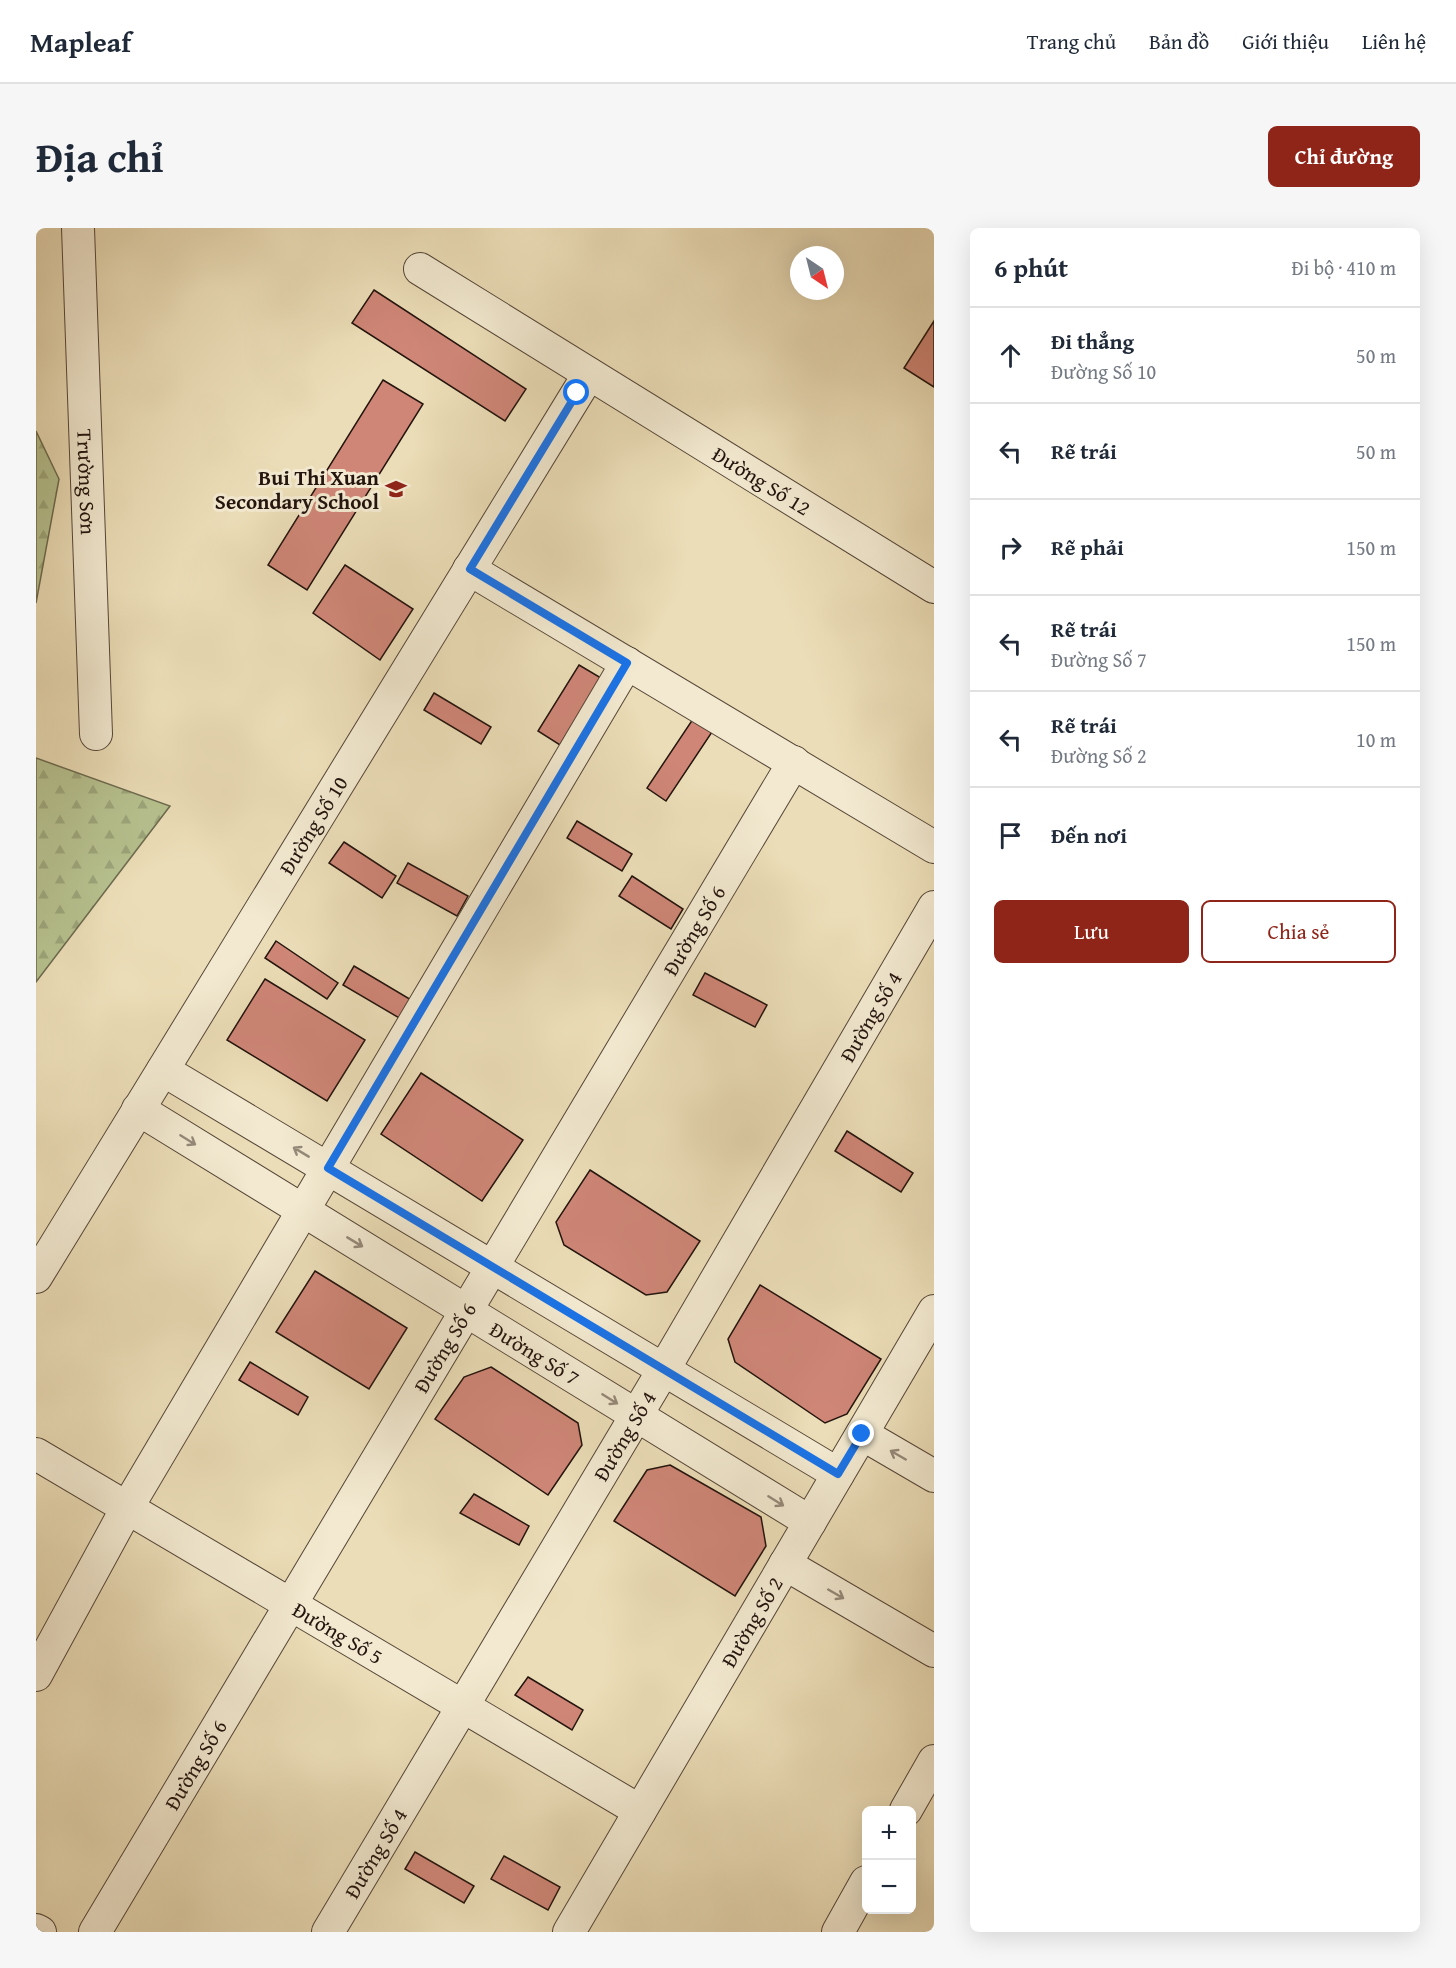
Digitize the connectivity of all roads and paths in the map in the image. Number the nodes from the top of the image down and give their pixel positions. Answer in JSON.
{"nodes":[{"id":1,"x":78,"y":228,"type":"edge"},
{"id":2,"x":420,"y":269,"type":"dead end"},
{"id":3,"x":589,"y":374,"type":"junction"},
{"id":4,"x":470,"y":569,"type":"junction"},
{"id":5,"x":934,"y":587,"type":"edge"},
{"id":6,"x":627,"y":663,"type":"junction"},
{"id":7,"x":96,"y":734,"type":"dead end"},
{"id":8,"x":794,"y":762,"type":"junction"},
{"id":9,"x":934,"y":847,"type":"edge"},
{"id":10,"x":934,"y":907,"type":"edge"},
{"id":11,"x":163,"y":1070,"type":"junction"},
{"id":12,"x":138,"y":1109,"type":"junction"},
{"id":13,"x":328,"y":1168,"type":"junction"},
{"id":14,"x":303,"y":1211,"type":"junction"},
{"id":15,"x":492,"y":1267,"type":"junction"},
{"id":16,"x":36,"y":1277,"type":"edge"},
{"id":17,"x":466,"y":1310,"type":"junction"},
{"id":18,"x":934,"y":1311,"type":"edge"},
{"id":19,"x":664,"y":1369,"type":"junction"},
{"id":20,"x":637,"y":1415,"type":"junction"},
{"id":21,"x":862,"y":1434,"type":"junction"},
{"id":22,"x":36,"y":1454,"type":"edge"},
{"id":23,"x":838,"y":1474,"type":"junction"},
{"id":24,"x":934,"y":1476,"type":"edge"},
{"id":25,"x":127,"y":1508,"type":"junction"},
{"id":26,"x":810,"y":1522,"type":"junction"},
{"id":27,"x":785,"y":1564,"type":"junction"},
{"id":28,"x":290,"y":1604,"type":"junction"},
{"id":29,"x":934,"y":1651,"type":"edge"},
{"id":30,"x":36,"y":1674,"type":"edge"},
{"id":31,"x":462,"y":1706,"type":"junction"},
{"id":32,"x":934,"y":1761,"type":"edge"},
{"id":33,"x":908,"y":1806,"type":"edge"},
{"id":34,"x":640,"y":1812,"type":"junction"},
{"id":35,"x":862,"y":1891,"type":"edge"},
{"id":36,"x":36,"y":1930,"type":"edge"},
{"id":37,"x":40,"y":1932,"type":"edge"},
{"id":38,"x":94,"y":1932,"type":"edge"},
{"id":39,"x":328,"y":1932,"type":"edge"},
{"id":40,"x":569,"y":1932,"type":"edge"},
{"id":41,"x":838,"y":1932,"type":"edge"}],
"edges":[{"from":1,"to":7,"type":"street","name":"Trường Sơn"},
{"from":2,"to":3,"type":"street","name":"Đường Số 12"},
{"from":3,"to":4,"type":"street","name":"Đường Số 10"},
{"from":3,"to":5,"type":"street","name":"Đường Số 12"},
{"from":4,"to":6,"type":"street"},
{"from":4,"to":11,"type":"street","name":"Đường Số 10"},
{"from":6,"to":8,"type":"street"},
{"from":6,"to":13,"type":"street"},
{"from":8,"to":9,"type":"street"},
{"from":8,"to":15,"type":"street","name":"Đường Số 6"},
{"from":10,"to":19,"type":"street","name":"Đường Số 4"},
{"from":11,"to":12,"type":"street","name":"Đường Số 10"},
{"from":13,"to":11,"type":"street","one_way":true},
{"from":12,"to":14,"type":"street","name":"Đường Số 7","one_way":true},
{"from":12,"to":16,"type":"street","name":"Đường Số 10"},
{"from":13,"to":14,"type":"street"},
{"from":13,"to":15,"type":"street"},
{"from":14,"to":17,"type":"street","name":"Đường Số 7","one_way":true},
{"from":14,"to":25,"type":"street"},
{"from":15,"to":17,"type":"street","name":"Đường Số 6"},
{"from":15,"to":19,"type":"street"},
{"from":17,"to":20,"type":"street","name":"Đường Số 7","one_way":true},
{"from":17,"to":28,"type":"street","name":"Đường Số 6"},
{"from":18,"to":21,"type":"street","name":"Đường Số 2"},
{"from":19,"to":20,"type":"street","name":"Đường Số 4"},
{"from":19,"to":23,"type":"street"},
{"from":20,"to":26,"type":"street","name":"Đường Số 7","one_way":true},
{"from":20,"to":31,"type":"street","name":"Đường Số 4"},
{"from":21,"to":23,"type":"street","name":"Đường Số 2"},
{"from":24,"to":21,"type":"street","one_way":true},
{"from":22,"to":25,"type":"street","name":"Đường Số 5"},
{"from":23,"to":26,"type":"street","name":"Đường Số 2"},
{"from":25,"to":28,"type":"street","name":"Đường Số 5"},
{"from":25,"to":30,"type":"street"},
{"from":26,"to":27,"type":"street","name":"Đường Số 2"},
{"from":27,"to":29,"type":"street","one_way":true},
{"from":27,"to":34,"type":"street","name":"Đường Số 2"},
{"from":28,"to":31,"type":"street","name":"Đường Số 5"},
{"from":28,"to":38,"type":"street","name":"Đường Số 6"},
{"from":31,"to":34,"type":"street","name":"Đường Số 5"},
{"from":31,"to":39,"type":"street","name":"Đường Số 4"},
{"from":32,"to":33,"type":"street"},
{"from":34,"to":40,"type":"street","name":"Đường Số 2"},
{"from":35,"to":41,"type":"street"},
{"from":36,"to":37,"type":"street"}]}
